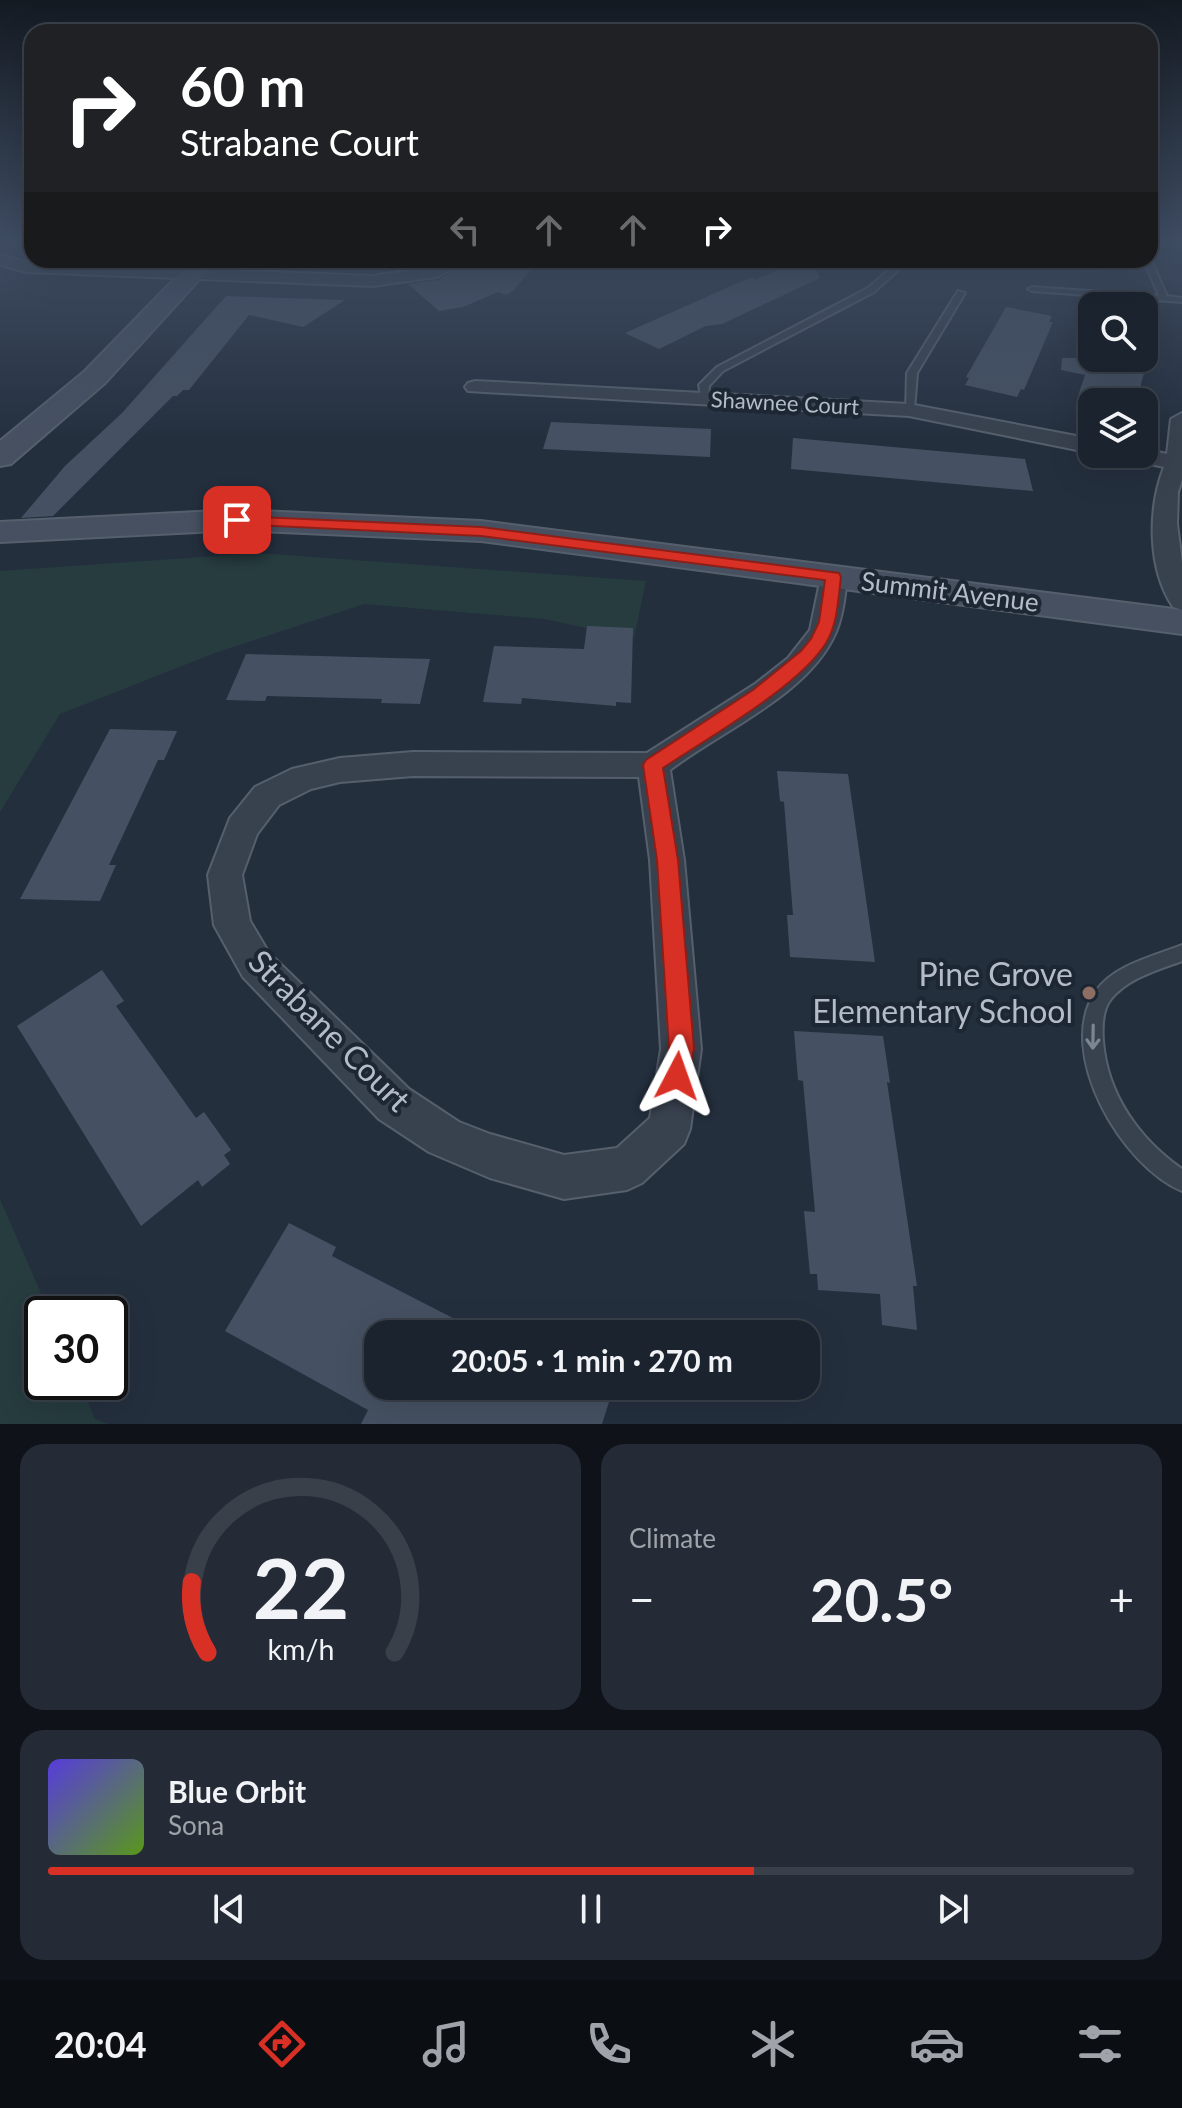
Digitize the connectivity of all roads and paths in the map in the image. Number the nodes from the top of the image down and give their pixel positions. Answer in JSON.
{"nodes":[{"id":1,"x":161,"y":307,"type":"edge"},
{"id":2,"x":838,"y":307,"type":"edge"},
{"id":3,"x":952,"y":307,"type":"edge"},
{"id":4,"x":475,"y":387,"type":"dead end"},
{"id":5,"x":705,"y":399,"type":"junction"},
{"id":6,"x":909,"y":410,"type":"junction"},
{"id":7,"x":1182,"y":419,"type":"edge"},
{"id":8,"x":1078,"y":443,"type":"edge"},
{"id":9,"x":0,"y":457,"type":"edge"},
{"id":10,"x":1158,"y":459,"type":"edge"},
{"id":11,"x":1179,"y":463,"type":"edge"},
{"id":12,"x":0,"y":532,"type":"edge"},
{"id":13,"x":834,"y":577,"type":"junction"},
{"id":14,"x":1182,"y":601,"type":"edge"},
{"id":15,"x":1182,"y":622,"type":"edge"},
{"id":16,"x":653,"y":765,"type":"junction"},
{"id":17,"x":1182,"y":953,"type":"edge"},
{"id":18,"x":1182,"y":1181,"type":"edge"}],
"edges":[{"from":1,"to":9,"type":"street"},
{"from":2,"to":5,"type":"lane"},
{"from":3,"to":6,"type":"lane"},
{"from":4,"to":5,"type":"street","name":"Shawnee Court"},
{"from":5,"to":6,"type":"street","name":"Shawnee Court"},
{"from":6,"to":8,"type":"street","name":"Shawnee Court"},
{"from":7,"to":11,"type":"street"},
{"from":10,"to":11,"type":"street"},
{"from":11,"to":14,"type":"street"},
{"from":12,"to":13,"type":"street","name":"Summit Avenue"},
{"from":13,"to":15,"type":"street","name":"Summit Avenue"},
{"from":13,"to":16,"type":"street"},
{"from":16,"to":16,"type":"street","name":"Strabane Court"},
{"from":17,"to":18,"type":"lane","one_way":true}]}
